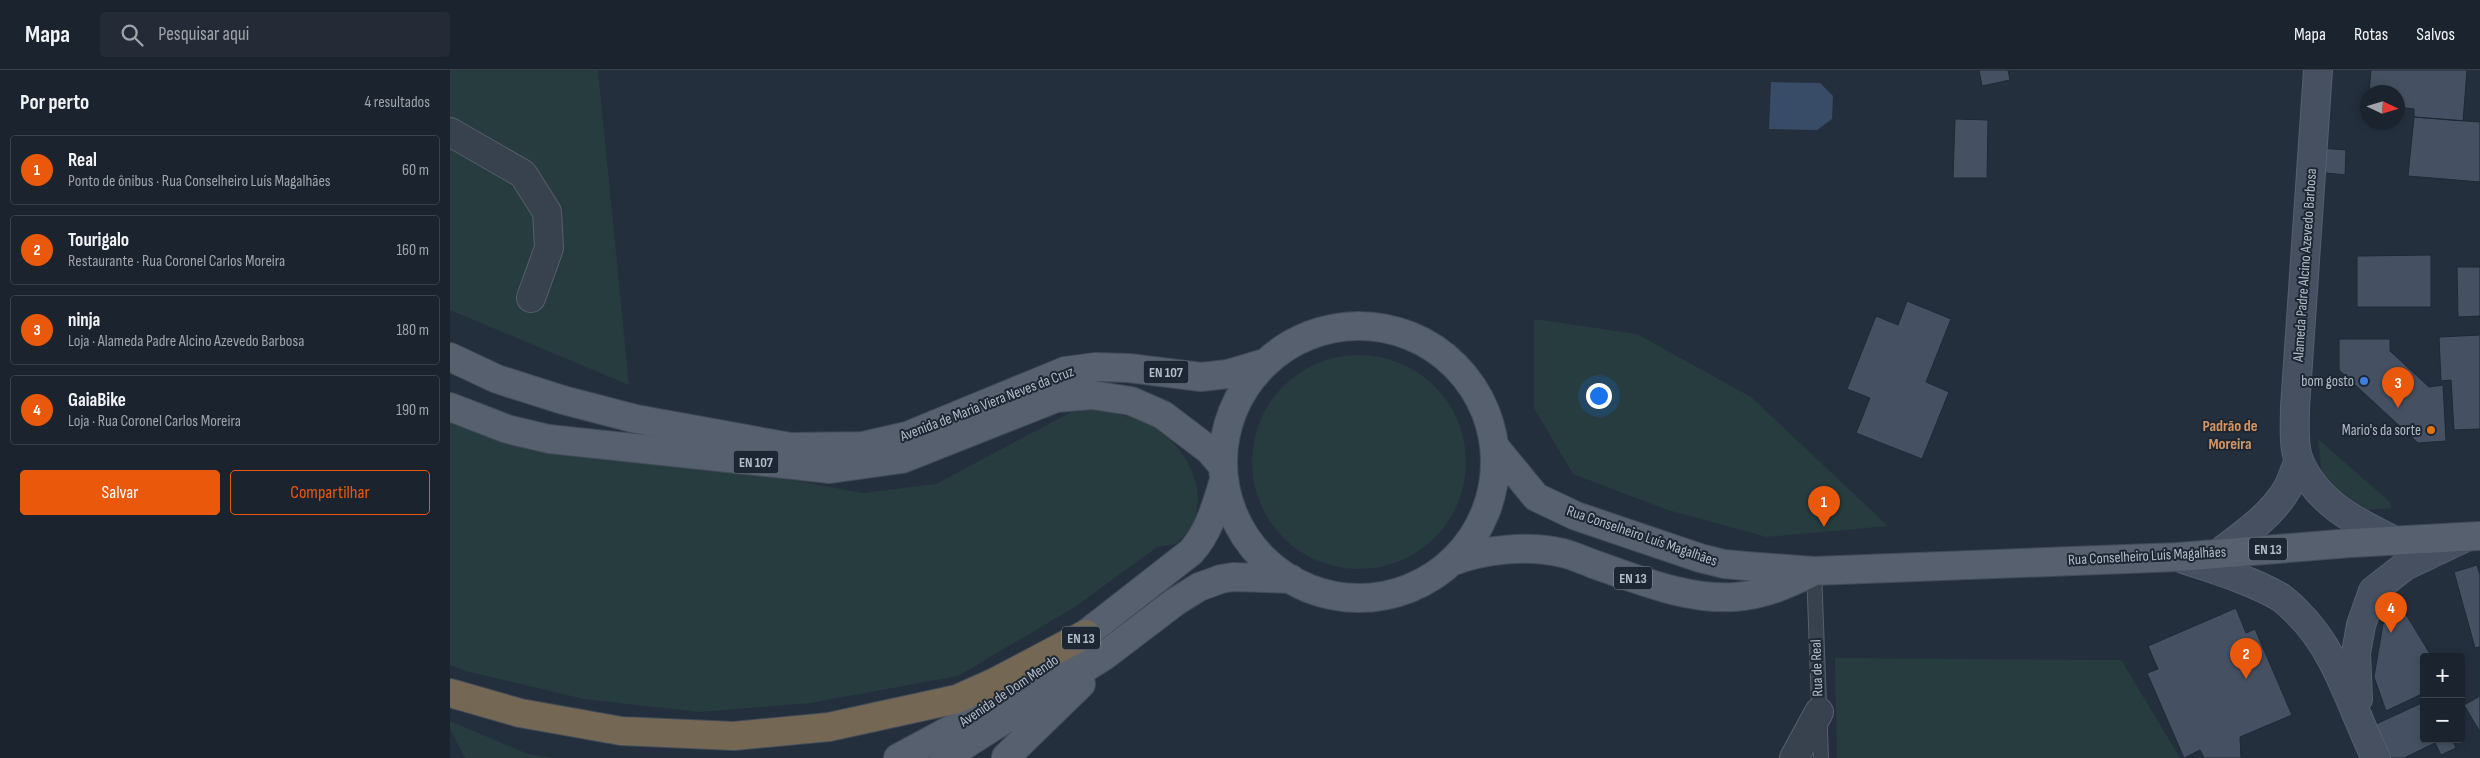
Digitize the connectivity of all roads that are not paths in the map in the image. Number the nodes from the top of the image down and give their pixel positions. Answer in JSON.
{"nodes":[{"id":1,"x":2318,"y":70,"type":"edge"},
{"id":2,"x":450,"y":132,"type":"edge"},
{"id":3,"x":531,"y":298,"type":"dead end"},
{"id":4,"x":450,"y":356,"type":"edge"},
{"id":5,"x":1265,"y":363,"type":"junction"},
{"id":6,"x":450,"y":407,"type":"edge"},
{"id":7,"x":1495,"y":448,"type":"junction"},
{"id":8,"x":2298,"y":460,"type":"junction"},
{"id":9,"x":1224,"y":473,"type":"junction"},
{"id":10,"x":2473,"y":536,"type":"edge"},
{"id":11,"x":2395,"y":541,"type":"junction"},
{"id":12,"x":2220,"y":552,"type":"junction"},
{"id":13,"x":2178,"y":557,"type":"junction"},
{"id":14,"x":1451,"y":562,"type":"junction"},
{"id":15,"x":1814,"y":571,"type":"junction"},
{"id":16,"x":1291,"y":580,"type":"junction"},
{"id":17,"x":1086,"y":634,"type":"junction"},
{"id":18,"x":1104,"y":656,"type":"junction"},
{"id":19,"x":450,"y":693,"type":"edge"},
{"id":20,"x":1819,"y":712,"type":"junction"},
{"id":21,"x":2362,"y":730,"type":"junction"},
{"id":22,"x":898,"y":758,"type":"edge"},
{"id":23,"x":944,"y":758,"type":"edge"},
{"id":24,"x":1007,"y":758,"type":"edge"},
{"id":25,"x":1794,"y":758,"type":"edge"},
{"id":26,"x":1821,"y":758,"type":"edge"},
{"id":27,"x":2376,"y":758,"type":"edge"}],
"edges":[{"from":1,"to":8,"type":"main road","name":"Alameda Padre Alcino Azevedo Barbosa"},
{"from":2,"to":3,"type":"street"},
{"from":4,"to":5,"type":"main road","name":"Avenida de Maria Viera Neves da Cruz","number":"EN 107"},
{"from":5,"to":7,"type":"main road","number":"EN 13"},
{"from":5,"to":9,"type":"main road","number":"EN 13"},
{"from":6,"to":9,"type":"main road","name":"Avenida de Maria Viera Neves da Cruz","number":"EN 107"},
{"from":7,"to":14,"type":"main road","number":"EN 13"},
{"from":7,"to":15,"type":"main road","name":"Rua Conselheiro Luís Magalhães","number":"EN 13"},
{"from":8,"to":11,"type":"main road","name":"Alameda Padre Alcino Azevedo Barbosa"},
{"from":8,"to":12,"type":"main road","name":"Alameda Padre Alcino Azevedo Barbosa"},
{"from":9,"to":16,"type":"main road","number":"EN 13"},
{"from":9,"to":17,"type":"main road","name":"Avenida de Dom Mendo","number":"EN 13"},
{"from":10,"to":11,"type":"main road","name":"Rua Conselheiro Luís Magalhães","number":"EN 13"},
{"from":10,"to":21,"type":"main road"},
{"from":11,"to":12,"type":"main road","name":"Rua Conselheiro Luís Magalhães","number":"EN 13"},
{"from":12,"to":13,"type":"main road","name":"Rua Conselheiro Luís Magalhães","number":"EN 13"},
{"from":13,"to":15,"type":"main road","name":"Rua Conselheiro Luís Magalhães","number":"EN 13"},
{"from":13,"to":21,"type":"main road"},
{"from":14,"to":15,"type":"main road","name":"Rua Conselheiro Luís Magalhães","number":"EN 13"},
{"from":14,"to":16,"type":"main road","number":"EN 13"},
{"from":15,"to":20,"type":"lane","name":"Rua de Real"},
{"from":16,"to":18,"type":"main road","name":"Avenida de Dom Mendo","number":"EN 13"},
{"from":17,"to":19,"type":"highway"},
{"from":17,"to":22,"type":"main road","name":"Avenida de Dom Mendo","number":"EN 13"},
{"from":18,"to":23,"type":"main road","name":"Avenida de Dom Mendo","number":"EN 13"},
{"from":18,"to":24,"type":"main road"},
{"from":20,"to":25,"type":"street","name":"Rua de Real"},
{"from":20,"to":26,"type":"lane"},
{"from":21,"to":27,"type":"main road"}]}
